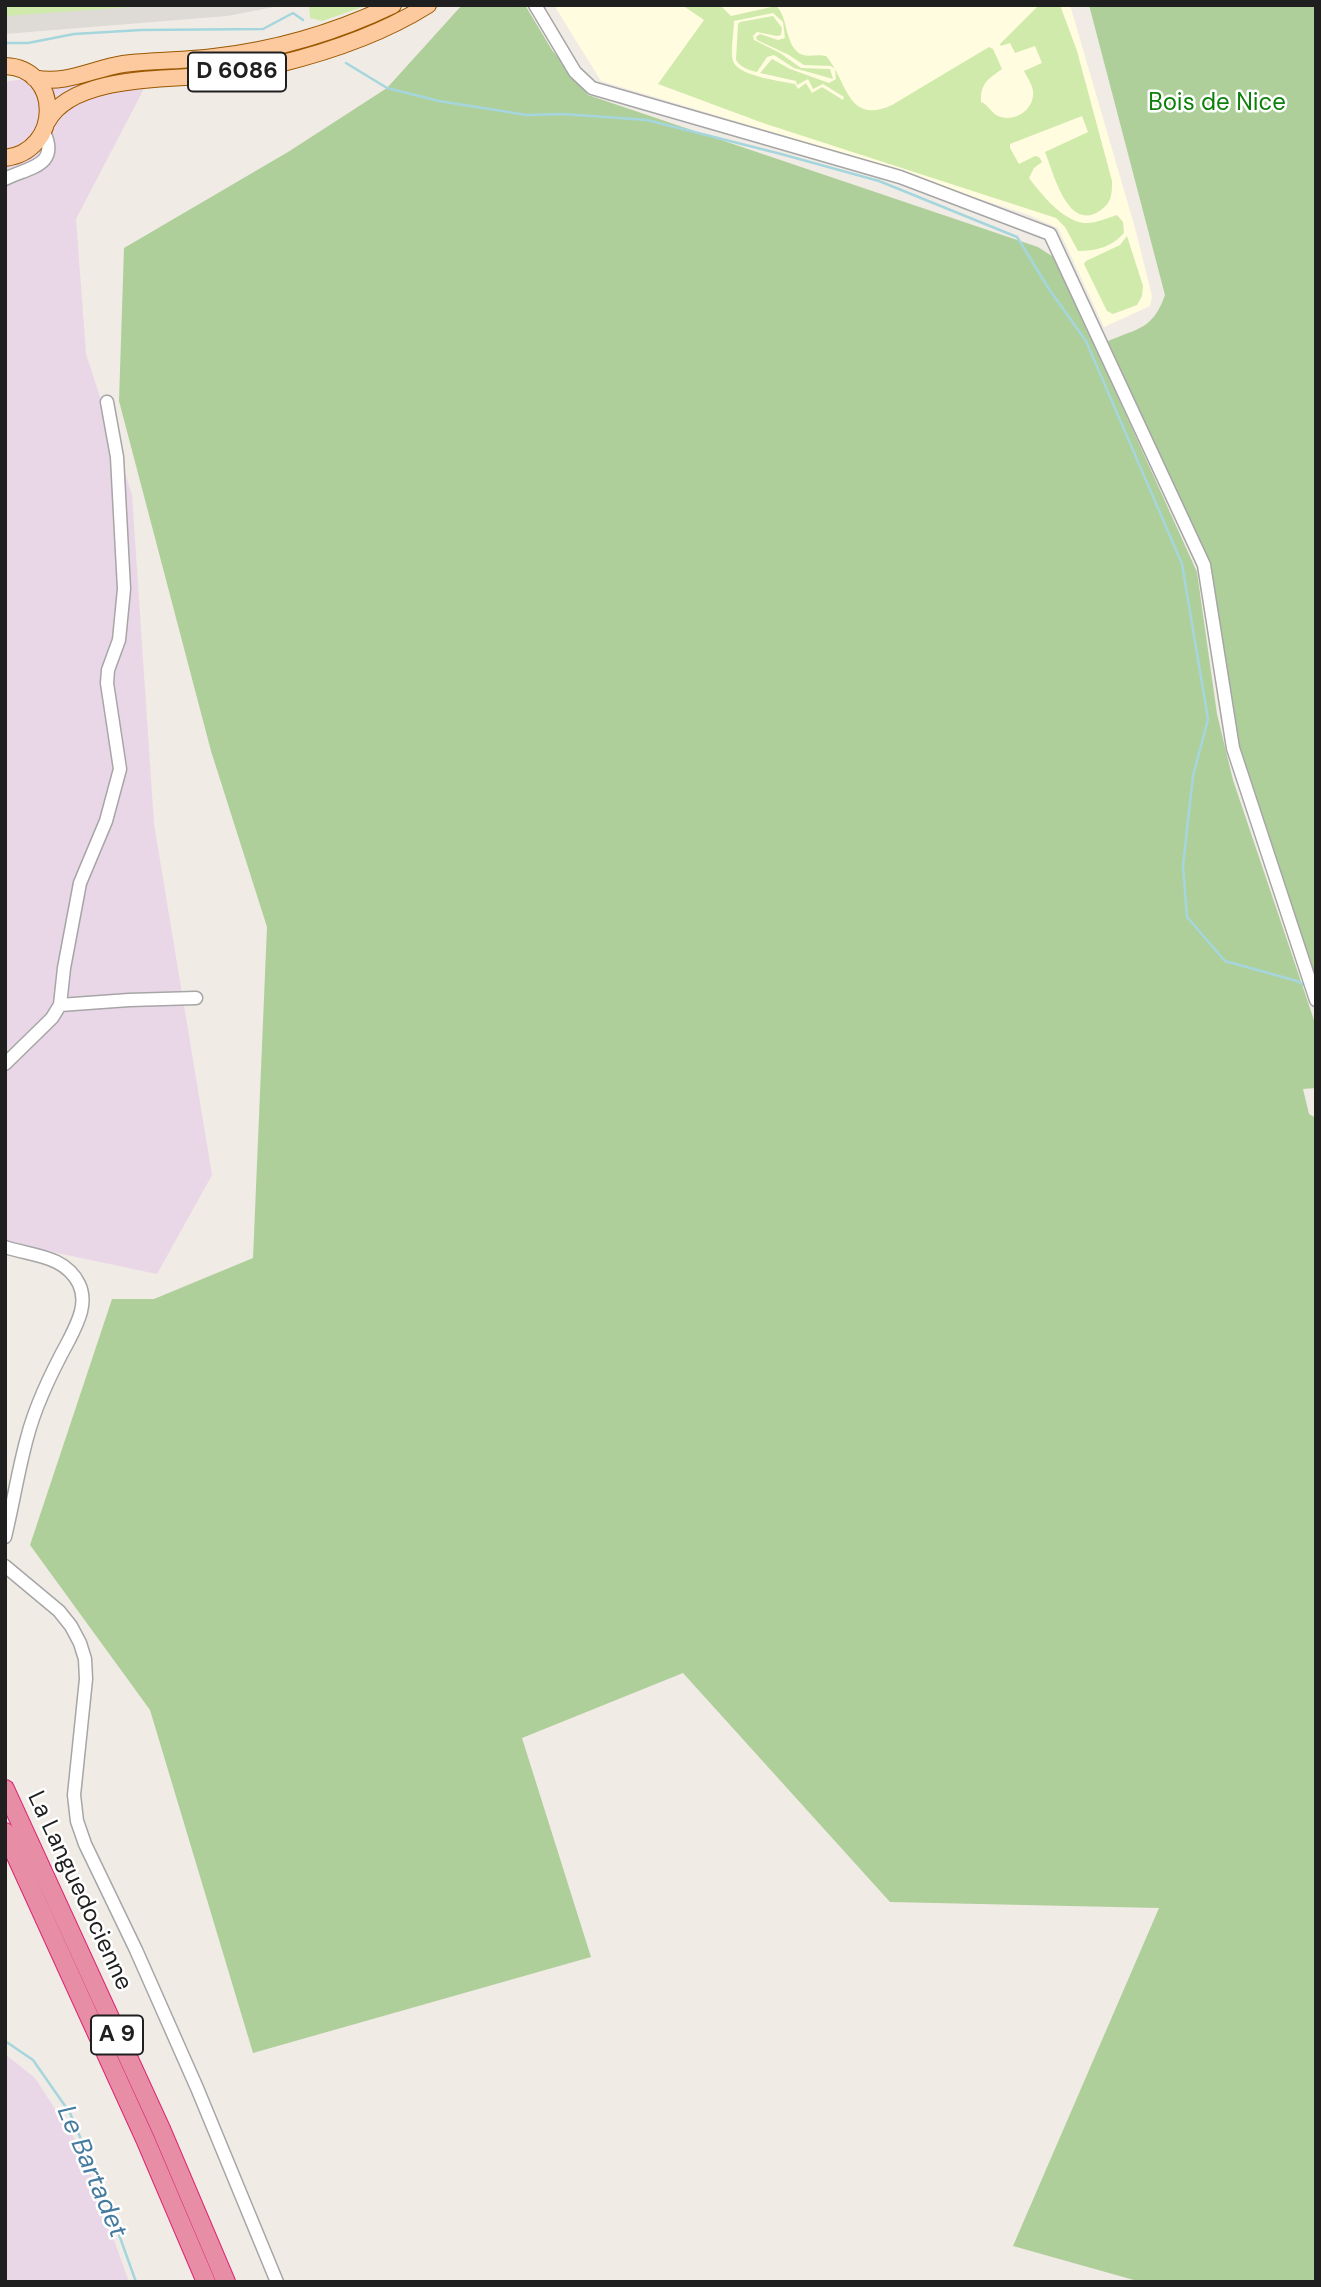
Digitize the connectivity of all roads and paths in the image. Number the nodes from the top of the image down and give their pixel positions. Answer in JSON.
{"nodes":[{"id":1,"x":393,"y":5,"type":"edge"},
{"id":2,"x":428,"y":5,"type":"edge"},
{"id":3,"x":535,"y":5,"type":"edge"},
{"id":4,"x":5,"y":66,"type":"edge"},
{"id":5,"x":34,"y":78,"type":"junction"},
{"id":6,"x":46,"y":127,"type":"junction"},
{"id":7,"x":5,"y":158,"type":"edge"},
{"id":8,"x":5,"y":179,"type":"edge"},
{"id":9,"x":107,"y":402,"type":"dead end"},
{"id":10,"x":196,"y":998,"type":"dead end"},
{"id":11,"x":1316,"y":1000,"type":"edge"},
{"id":12,"x":60,"y":1005,"type":"junction"},
{"id":13,"x":5,"y":1064,"type":"edge"},
{"id":14,"x":5,"y":1247,"type":"edge"},
{"id":15,"x":5,"y":1537,"type":"edge"},
{"id":16,"x":5,"y":1566,"type":"edge"},
{"id":17,"x":5,"y":1789,"type":"edge"},
{"id":18,"x":5,"y":1832,"type":"edge"},
{"id":19,"x":206,"y":2282,"type":"edge"},
{"id":20,"x":226,"y":2282,"type":"edge"},
{"id":21,"x":277,"y":2282,"type":"edge"}],
"edges":[{"from":1,"to":5,"type":"main road","number":"D 6086"},
{"from":2,"to":6,"type":"main road","number":"D 6086"},
{"from":3,"to":11,"type":"street"},
{"from":4,"to":5,"type":"main road"},
{"from":5,"to":6,"type":"main road"},
{"from":6,"to":7,"type":"main road"},
{"from":6,"to":8,"type":"street"},
{"from":9,"to":12,"type":"street"},
{"from":10,"to":12,"type":"street"},
{"from":12,"to":13,"type":"street"},
{"from":14,"to":15,"type":"street"},
{"from":16,"to":21,"type":"street"},
{"from":17,"to":20,"type":"highway","name":"La Languedocienne","number":"A 9"},
{"from":18,"to":19,"type":"highway","name":"La Languedocienne","number":"A 9"}]}
